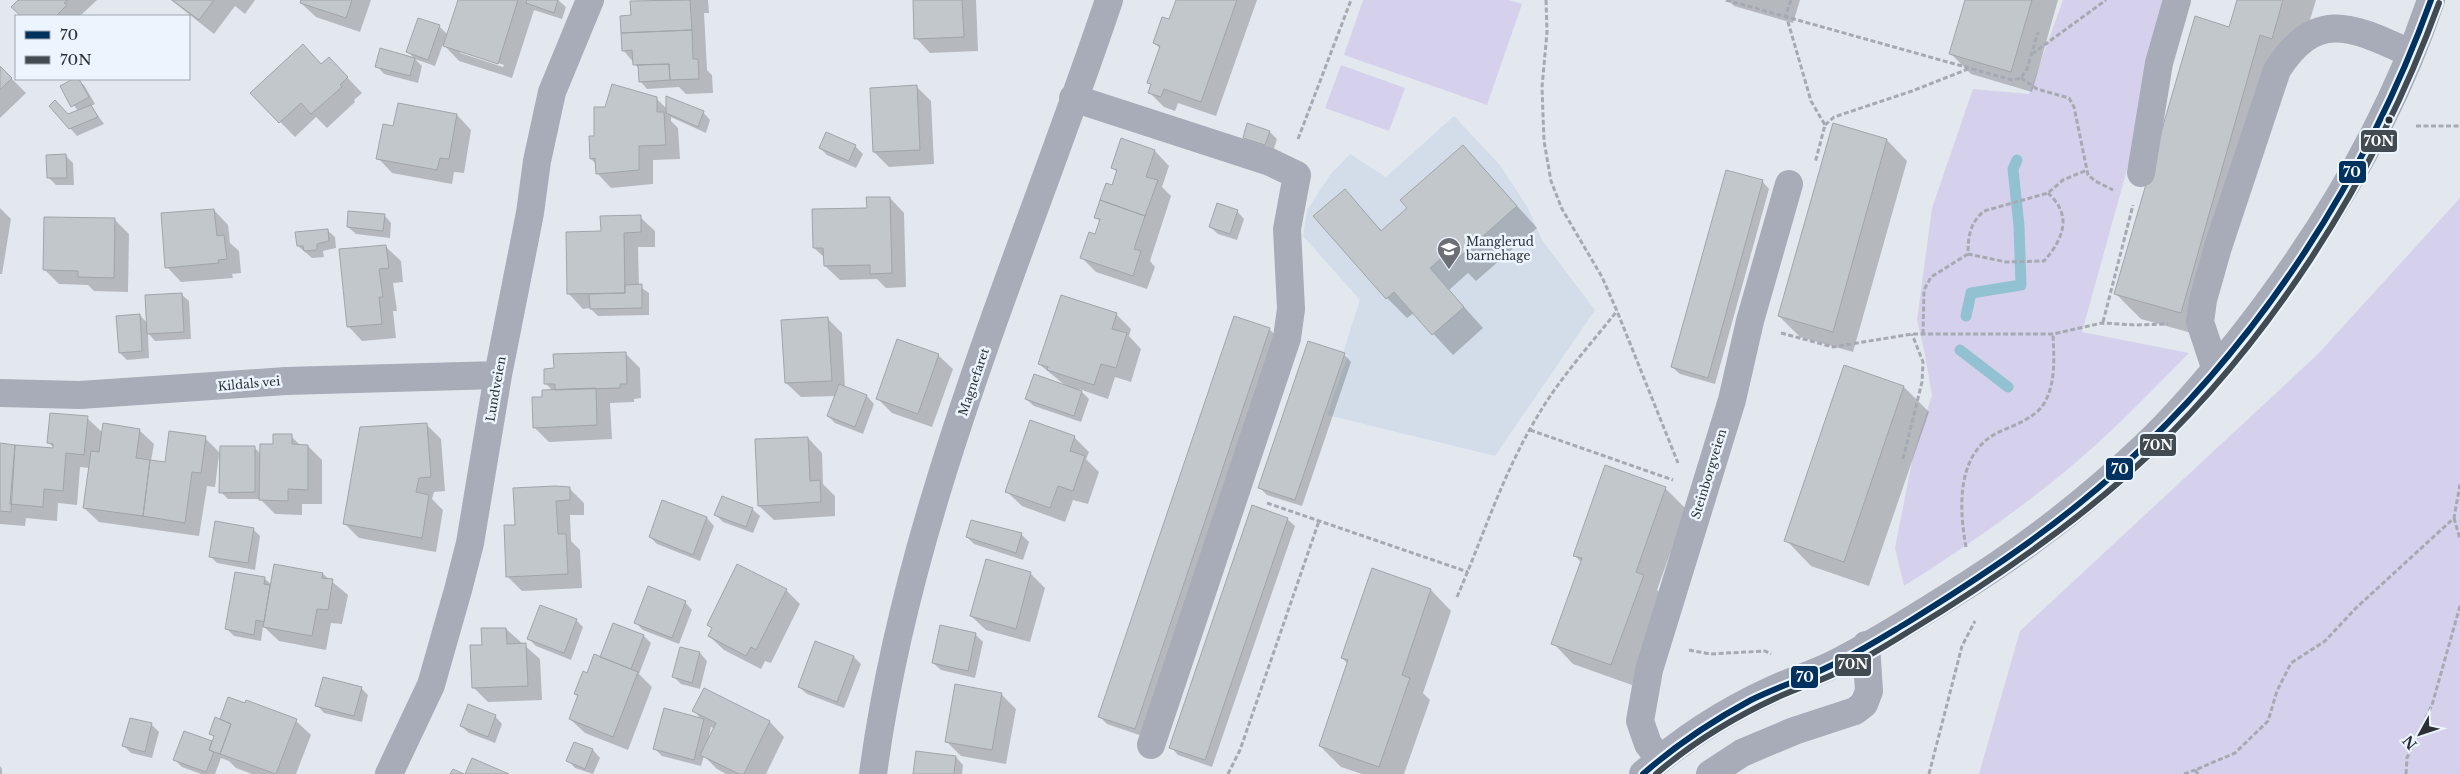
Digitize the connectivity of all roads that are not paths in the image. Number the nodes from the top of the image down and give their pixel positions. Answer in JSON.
{"nodes":[{"id":1,"x":590,"y":0,"type":"edge"},
{"id":2,"x":1109,"y":0,"type":"edge"},
{"id":3,"x":2177,"y":0,"type":"edge"},
{"id":4,"x":2431,"y":0,"type":"edge"},
{"id":5,"x":2410,"y":53,"type":"junction"},
{"id":6,"x":1073,"y":98,"type":"junction"},
{"id":7,"x":2141,"y":173,"type":"road end"},
{"id":8,"x":1789,"y":184,"type":"road end"},
{"id":9,"x":2216,"y":370,"type":"junction"},
{"id":10,"x":498,"y":375,"type":"junction"},
{"id":11,"x":0,"y":393,"type":"edge"},
{"id":12,"x":1866,"y":644,"type":"junction"},
{"id":13,"x":1151,"y":746,"type":"dead end"},
{"id":14,"x":1651,"y":766,"type":"edge"},
{"id":15,"x":389,"y":774,"type":"edge"},
{"id":16,"x":873,"y":774,"type":"edge"},
{"id":17,"x":1710,"y":774,"type":"edge"}],
"edges":[{"from":1,"to":10,"type":"street","name":"Lundveien"},
{"from":2,"to":6,"type":"street","name":"Magnefaret"},
{"from":3,"to":7,"type":"street"},
{"from":4,"to":5,"type":"street"},
{"from":5,"to":9,"type":"street"},
{"from":5,"to":9,"type":"street"},
{"from":6,"to":13,"type":"street"},
{"from":6,"to":16,"type":"street","name":"Magnefaret"},
{"from":8,"to":14,"type":"street","name":"Steinborgveien"},
{"from":9,"to":12,"type":"street"},
{"from":10,"to":11,"type":"street","name":"Kildals vei"},
{"from":10,"to":15,"type":"street","name":"Lundveien"},
{"from":12,"to":14,"type":"street"},
{"from":12,"to":17,"type":"street"}]}
